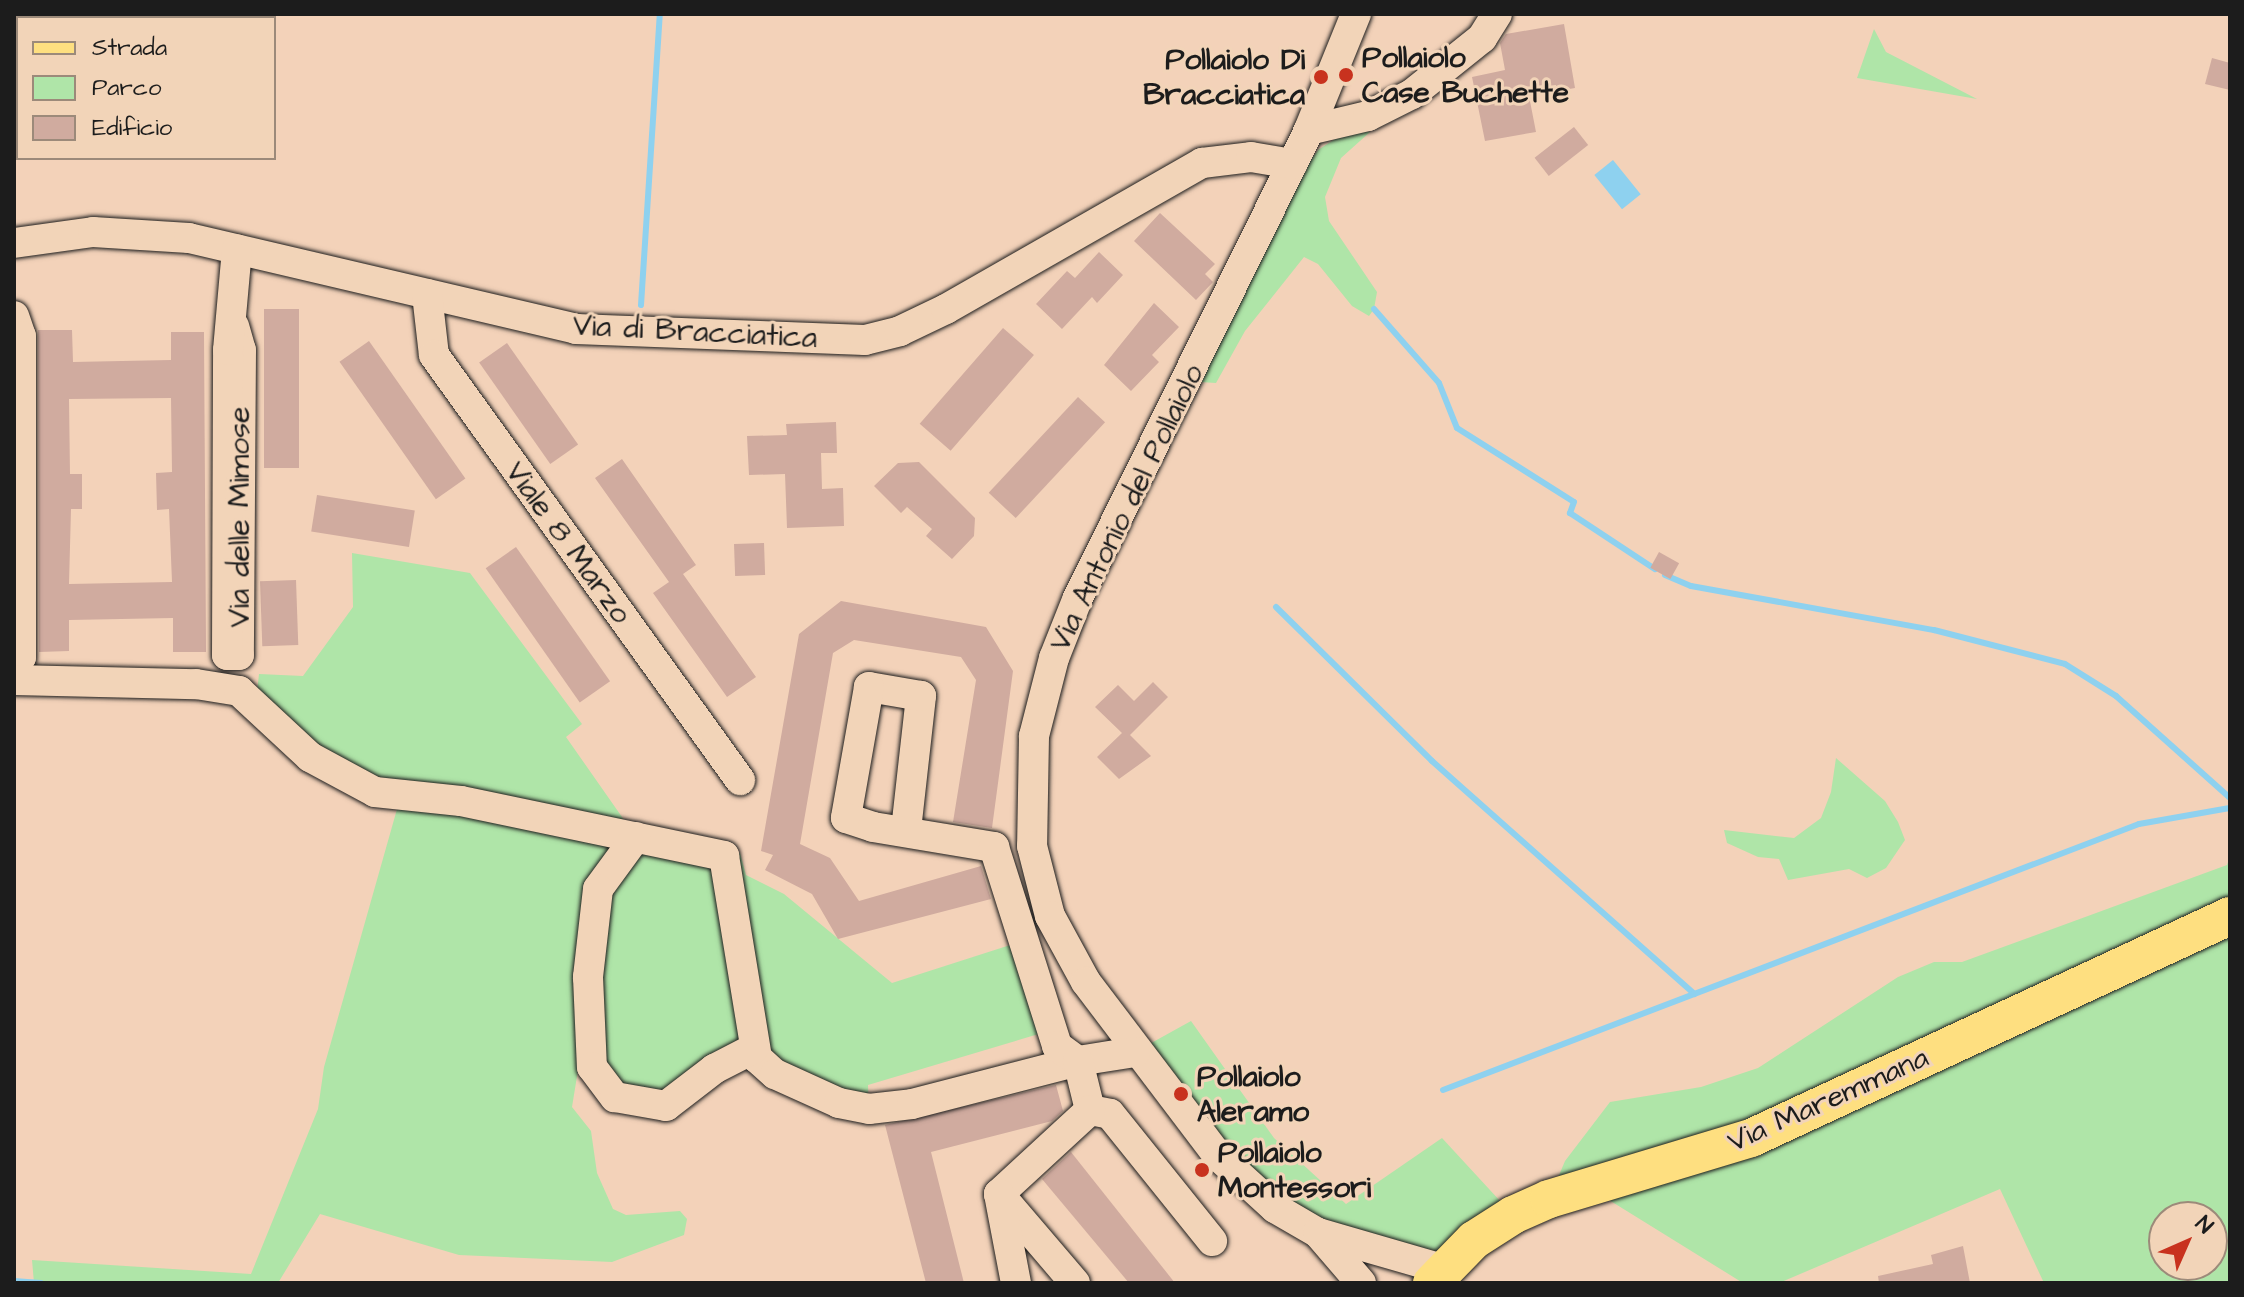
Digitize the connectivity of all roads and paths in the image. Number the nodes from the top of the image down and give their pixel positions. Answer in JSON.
{"nodes":[{"id":1,"x":1356,"y":14,"type":"edge"},
{"id":2,"x":1497,"y":14,"type":"edge"},
{"id":3,"x":1309,"y":130,"type":"junction"},
{"id":4,"x":1292,"y":164,"type":"junction"},
{"id":5,"x":14,"y":243,"type":"edge"},
{"id":6,"x":237,"y":249,"type":"junction"},
{"id":7,"x":427,"y":294,"type":"junction"},
{"id":8,"x":14,"y":316,"type":"edge"},
{"id":9,"x":234,"y":326,"type":"junction"},
{"id":10,"x":14,"y":658,"type":"edge"},
{"id":11,"x":14,"y":680,"type":"edge"},
{"id":12,"x":740,"y":780,"type":"dead end"},
{"id":13,"x":906,"y":830,"type":"junction"},
{"id":14,"x":636,"y":837,"type":"junction"},
{"id":15,"x":2230,"y":916,"type":"edge"},
{"id":16,"x":1115,"y":1025,"type":"junction"},
{"id":17,"x":753,"y":1049,"type":"junction"},
{"id":18,"x":1135,"y":1052,"type":"junction"},
{"id":19,"x":1078,"y":1061,"type":"junction"},
{"id":20,"x":1090,"y":1110,"type":"junction"},
{"id":21,"x":999,"y":1194,"type":"junction"},
{"id":22,"x":1318,"y":1233,"type":"junction"},
{"id":23,"x":1212,"y":1241,"type":"dead end"},
{"id":24,"x":1437,"y":1276,"type":"edge"},
{"id":25,"x":1016,"y":1283,"type":"edge"},
{"id":26,"x":1075,"y":1283,"type":"edge"},
{"id":27,"x":1361,"y":1283,"type":"edge"}],
"edges":[{"from":1,"to":3,"type":"street","name":"Via Antonio del Pollaiolo"},
{"from":2,"to":3,"type":"street"},
{"from":3,"to":4,"type":"street","name":"Via Antonio del Pollaiolo"},
{"from":4,"to":7,"type":"street","name":"Via di Bracciatica"},
{"from":4,"to":16,"type":"street","name":"Via Antonio del Pollaiolo"},
{"from":5,"to":6,"type":"street","name":"Via di Bracciatica"},
{"from":6,"to":7,"type":"street","name":"Via di Bracciatica"},
{"from":6,"to":9,"type":"street","name":"Via delle Mimose"},
{"from":7,"to":12,"type":"street","name":"Viale 8 Marzo"},
{"from":8,"to":10,"type":"street"},
{"from":9,"to":9,"type":"street","name":"Via delle Mimose"},
{"from":11,"to":14,"type":"street"},
{"from":13,"to":13,"type":"street"},
{"from":13,"to":19,"type":"street"},
{"from":14,"to":17,"type":"street"},
{"from":14,"to":17,"type":"street"},
{"from":15,"to":24,"type":"main road","name":"Via Maremmana"},
{"from":16,"to":18,"type":"street","name":"Via Antonio del Pollaiolo"},
{"from":16,"to":19,"type":"street"},
{"from":17,"to":19,"type":"street"},
{"from":18,"to":19,"type":"street"},
{"from":18,"to":22,"type":"street","name":"Via Antonio del Pollaiolo"},
{"from":19,"to":20,"type":"street"},
{"from":20,"to":21,"type":"street"},
{"from":20,"to":23,"type":"street"},
{"from":21,"to":25,"type":"street"},
{"from":21,"to":26,"type":"street"},
{"from":22,"to":24,"type":"street","name":"Via Antonio del Pollaiolo"},
{"from":22,"to":27,"type":"street","name":"Via Antonio del Pollaiolo"}]}
